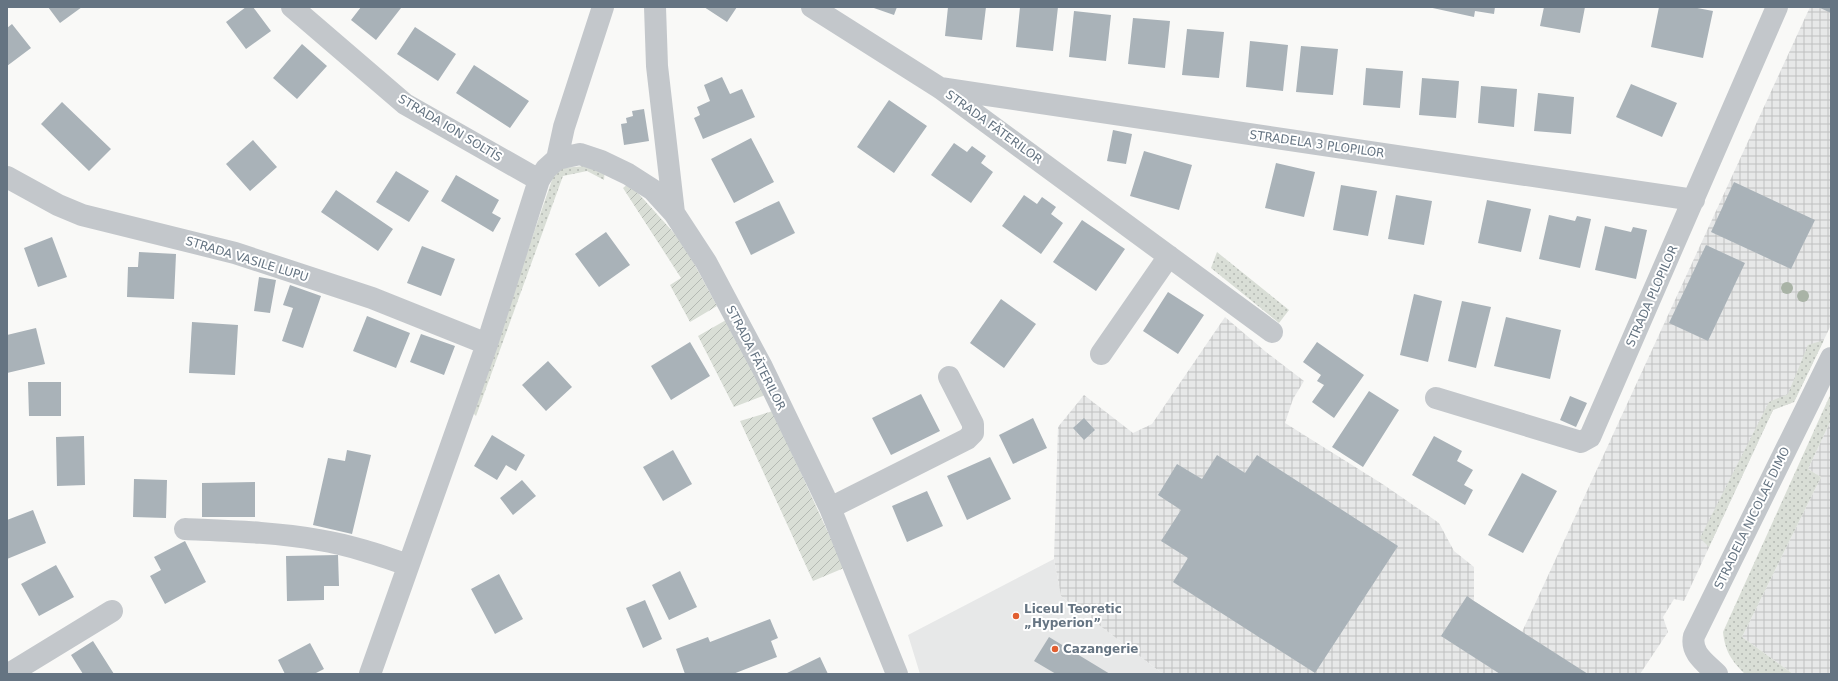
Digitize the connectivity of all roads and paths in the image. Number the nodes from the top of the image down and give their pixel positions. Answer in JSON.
{"nodes":[{"id":1,"x":292,"y":7,"type":"edge"},
{"id":2,"x":603,"y":7,"type":"edge"},
{"id":3,"x":655,"y":7,"type":"edge"},
{"id":4,"x":812,"y":7,"type":"edge"},
{"id":5,"x":1777,"y":7,"type":"edge"},
{"id":6,"x":940,"y":88,"type":"junction"},
{"id":7,"x":547,"y":169,"type":"junction"},
{"id":8,"x":7,"y":177,"type":"edge"},
{"id":9,"x":1694,"y":200,"type":"junction"},
{"id":10,"x":674,"y":213,"type":"junction"},
{"id":11,"x":1169,"y":256,"type":"junction"},
{"id":12,"x":1272,"y":332,"type":"dead end"},
{"id":13,"x":487,"y":344,"type":"junction"},
{"id":14,"x":1101,"y":354,"type":"dead end"},
{"id":15,"x":1831,"y":358,"type":"edge"},
{"id":16,"x":949,"y":377,"type":"dead end"},
{"id":17,"x":1436,"y":398,"type":"dead end"},
{"id":18,"x":830,"y":508,"type":"junction"},
{"id":19,"x":185,"y":529,"type":"dead end"},
{"id":20,"x":408,"y":565,"type":"junction"},
{"id":21,"x":112,"y":611,"type":"dead end"},
{"id":22,"x":9,"y":674,"type":"edge"},
{"id":23,"x":370,"y":674,"type":"edge"},
{"id":24,"x":897,"y":674,"type":"edge"},
{"id":25,"x":1717,"y":674,"type":"edge"}],
"edges":[{"from":1,"to":7,"type":"street","name":"STRADA ION SOLTÎS"},
{"from":2,"to":7,"type":"street"},
{"from":3,"to":10,"type":"street","name":"STRADA FĂTERILOR"},
{"from":4,"to":6,"type":"street","name":"STRADA FĂTERILOR"},
{"from":5,"to":9,"type":"street","name":"STRADA PLOPILOR"},
{"from":6,"to":9,"type":"street","name":"STRADELA 3 PLOPILOR"},
{"from":6,"to":11,"type":"street","name":"STRADA FĂTERILOR"},
{"from":7,"to":10,"type":"street","name":"STRADA FĂTERILOR"},
{"from":7,"to":13,"type":"street"},
{"from":8,"to":13,"type":"street","name":"STRADA VASILE LUPU"},
{"from":9,"to":17,"type":"street","name":"STRADA PLOPILOR"},
{"from":10,"to":18,"type":"street","name":"STRADA FĂTERILOR"},
{"from":11,"to":12,"type":"street","name":"STRADA FĂTERILOR"},
{"from":11,"to":14,"type":"street"},
{"from":13,"to":20,"type":"street"},
{"from":15,"to":25,"type":"street","name":"STRADELA NICOLAE DIMO"},
{"from":16,"to":18,"type":"street"},
{"from":18,"to":24,"type":"street","name":"STRADA FĂTERILOR"},
{"from":19,"to":20,"type":"street"},
{"from":20,"to":23,"type":"street"},
{"from":21,"to":22,"type":"street"}]}
